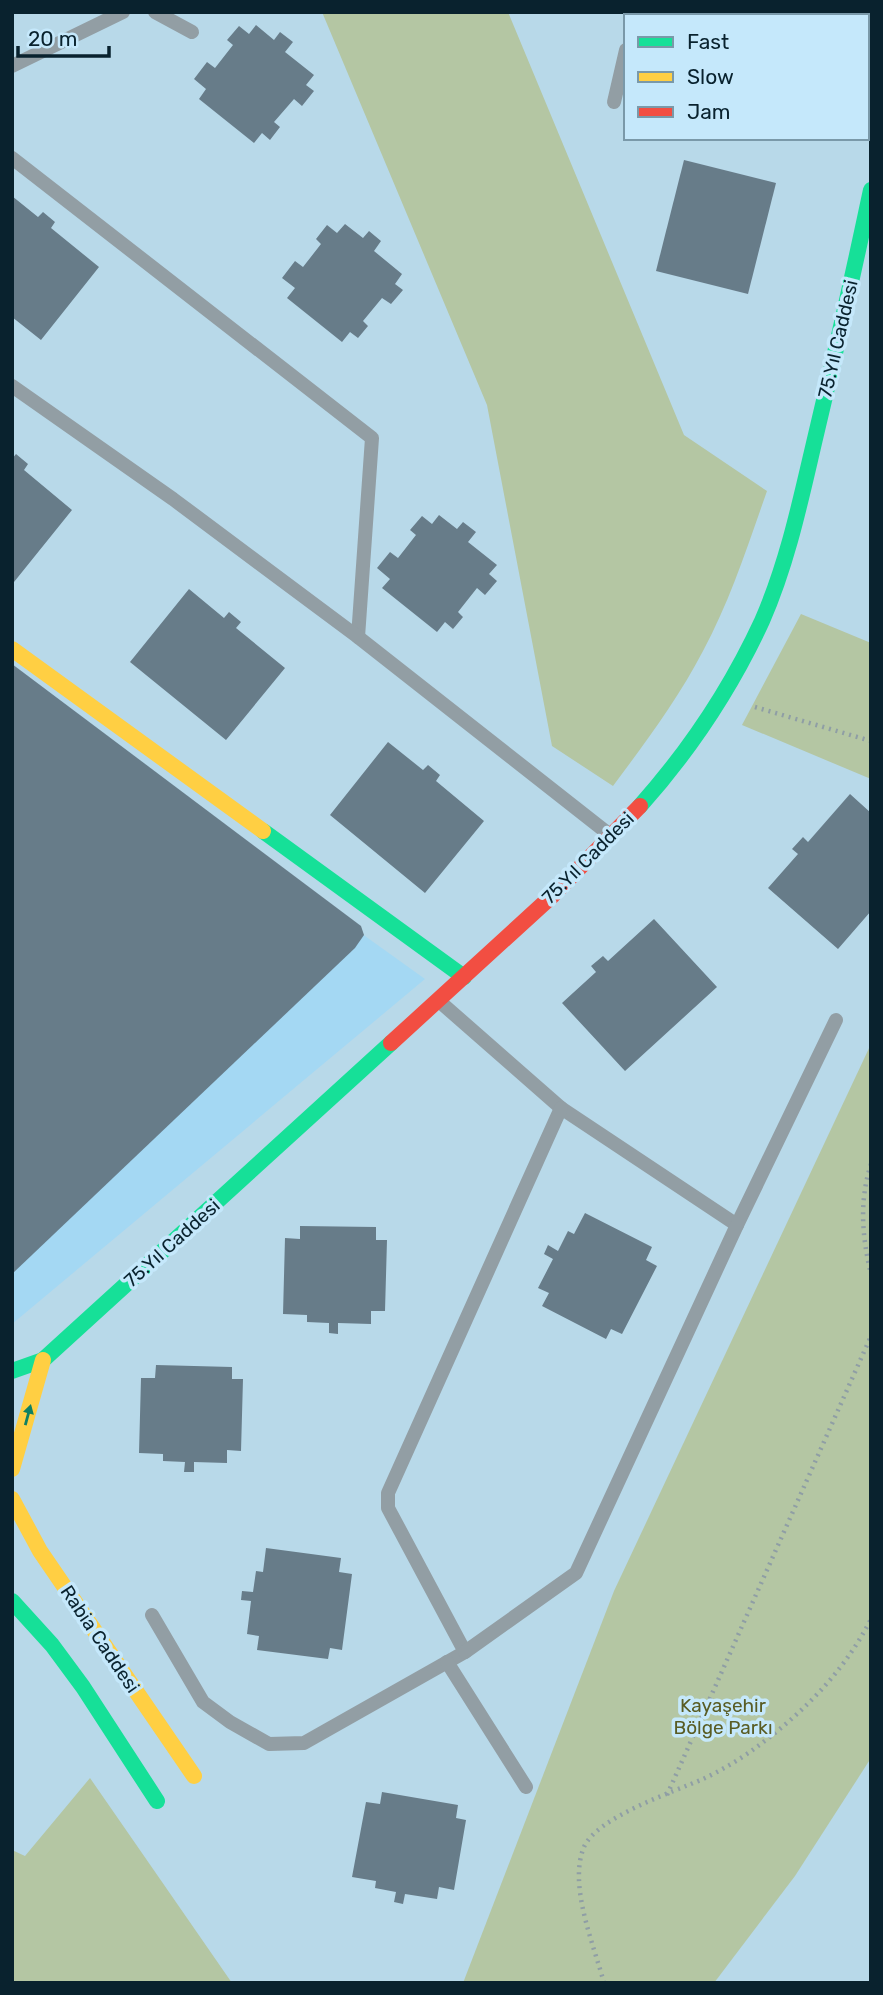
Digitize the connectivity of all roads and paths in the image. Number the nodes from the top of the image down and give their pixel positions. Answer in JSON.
{"nodes":[{"id":1,"x":123,"y":12,"type":"edge"},
{"id":2,"x":155,"y":12,"type":"edge"},
{"id":3,"x":192,"y":32,"type":"dead end"},
{"id":4,"x":624,"y":59,"type":"edge"},
{"id":5,"x":12,"y":66,"type":"edge"},
{"id":6,"x":614,"y":103,"type":"dead end"},
{"id":7,"x":12,"y":158,"type":"edge"},
{"id":8,"x":871,"y":190,"type":"edge"},
{"id":9,"x":12,"y":386,"type":"edge"},
{"id":10,"x":358,"y":637,"type":"junction"},
{"id":11,"x":12,"y":649,"type":"edge"},
{"id":12,"x":720,"y":697,"type":"junction"},
{"id":13,"x":871,"y":741,"type":"edge"},
{"id":14,"x":613,"y":837,"type":"junction"},
{"id":15,"x":464,"y":977,"type":"junction"},
{"id":16,"x":438,"y":1000,"type":"junction"},
{"id":17,"x":836,"y":1020,"type":"dead end"},
{"id":18,"x":561,"y":1108,"type":"junction"},
{"id":19,"x":871,"y":1164,"type":"edge"},
{"id":20,"x":737,"y":1225,"type":"junction"},
{"id":21,"x":871,"y":1273,"type":"edge"},
{"id":22,"x":871,"y":1336,"type":"edge"},
{"id":23,"x":43,"y":1360,"type":"junction"},
{"id":24,"x":12,"y":1371,"type":"edge"},
{"id":25,"x":12,"y":1469,"type":"edge"},
{"id":26,"x":12,"y":1499,"type":"edge"},
{"id":27,"x":12,"y":1601,"type":"edge"},
{"id":28,"x":152,"y":1615,"type":"dead end"},
{"id":29,"x":871,"y":1619,"type":"edge"},
{"id":30,"x":464,"y":1652,"type":"junction"},
{"id":31,"x":447,"y":1662,"type":"junction"},
{"id":32,"x":194,"y":1776,"type":"dead end"},
{"id":33,"x":526,"y":1787,"type":"dead end"},
{"id":34,"x":667,"y":1794,"type":"junction"},
{"id":35,"x":157,"y":1801,"type":"dead end"},
{"id":36,"x":604,"y":1983,"type":"edge"}],
"edges":[{"from":1,"to":5,"type":"lane"},
{"from":2,"to":3,"type":"lane"},
{"from":4,"to":6,"type":"lane"},
{"from":7,"to":10,"type":"lane"},
{"from":8,"to":12,"type":"street","name":"75.Yıl Caddesi"},
{"from":9,"to":10,"type":"lane"},
{"from":10,"to":14,"type":"lane"},
{"from":11,"to":15,"type":"street"},
{"from":12,"to":13,"type":"path"},
{"from":12,"to":14,"type":"street","name":"75.Yıl Caddesi"},
{"from":14,"to":15,"type":"street","name":"75.Yıl Caddesi"},
{"from":15,"to":16,"type":"street","name":"75.Yıl Caddesi"},
{"from":16,"to":18,"type":"lane"},
{"from":16,"to":23,"type":"street","name":"75.Yıl Caddesi"},
{"from":17,"to":20,"type":"lane"},
{"from":18,"to":20,"type":"lane"},
{"from":18,"to":30,"type":"lane"},
{"from":19,"to":21,"type":"path"},
{"from":20,"to":30,"type":"lane"},
{"from":22,"to":34,"type":"path"},
{"from":23,"to":24,"type":"street"},
{"from":25,"to":23,"type":"street","one_way":true},
{"from":26,"to":32,"type":"street","name":"Rabia Caddesi"},
{"from":27,"to":35,"type":"street"},
{"from":28,"to":31,"type":"lane"},
{"from":29,"to":34,"type":"path"},
{"from":30,"to":31,"type":"lane"},
{"from":31,"to":33,"type":"lane"},
{"from":34,"to":36,"type":"path"}]}
